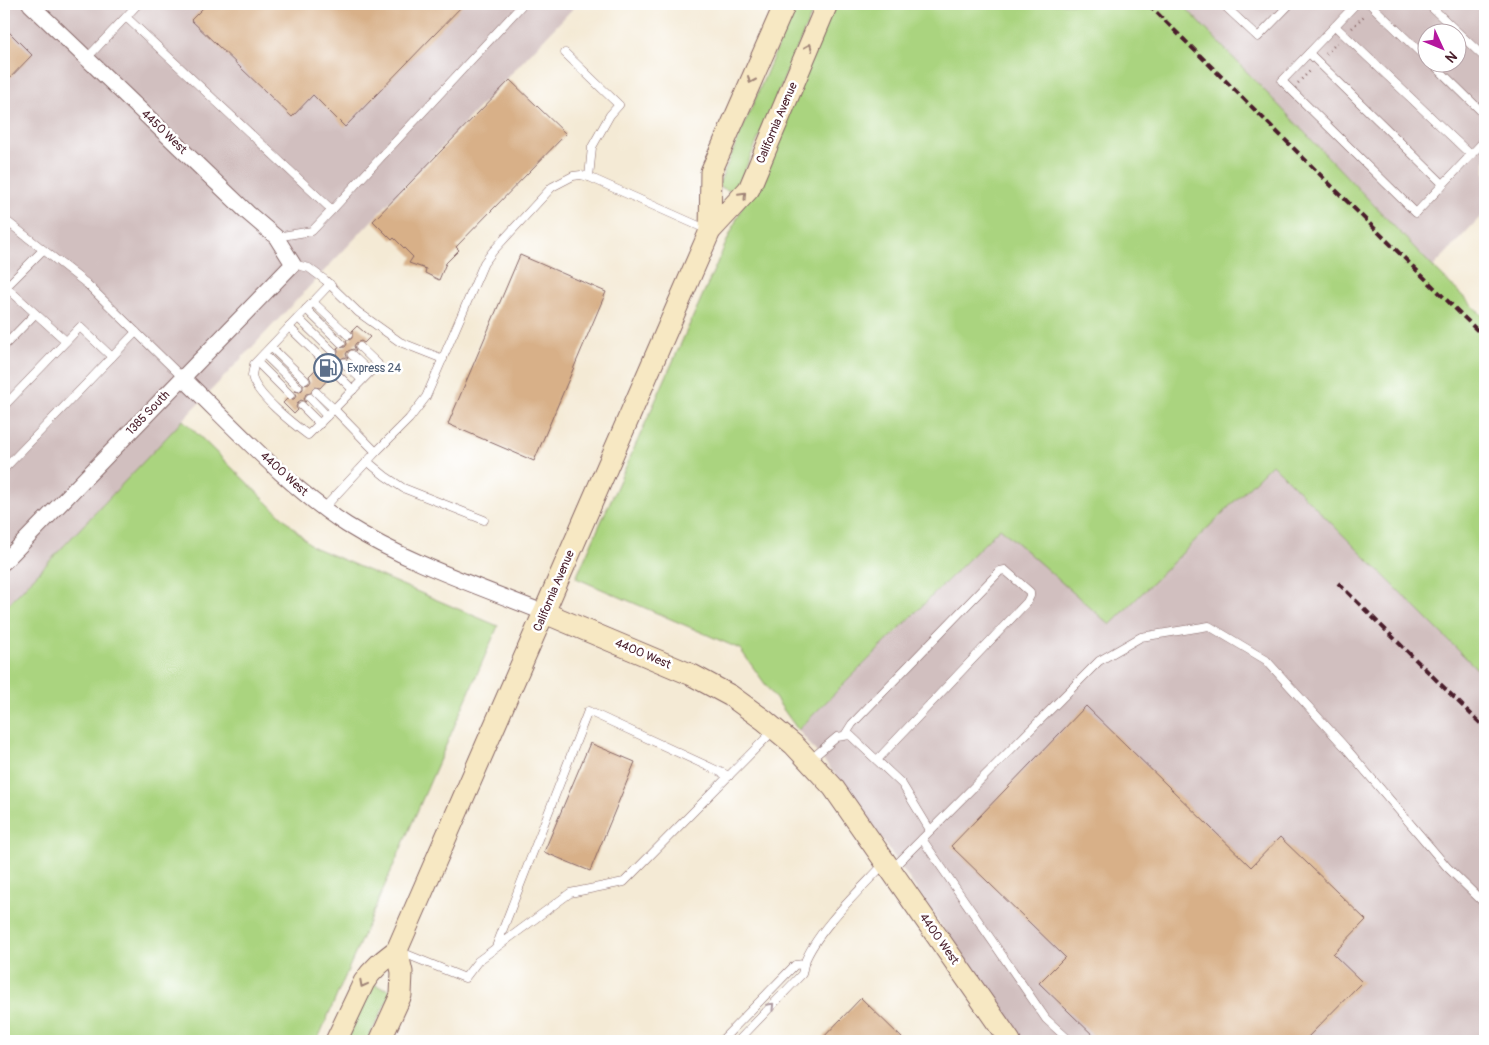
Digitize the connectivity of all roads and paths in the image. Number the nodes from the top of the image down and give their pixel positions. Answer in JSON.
{"nodes":[{"id":1,"x":30,"y":4,"type":"edge"},
{"id":2,"x":138,"y":4,"type":"edge"},
{"id":3,"x":523,"y":4,"type":"edge"},
{"id":4,"x":784,"y":4,"type":"edge"},
{"id":5,"x":827,"y":4,"type":"edge"},
{"id":6,"x":1231,"y":4,"type":"edge"},
{"id":7,"x":1290,"y":4,"type":"edge"},
{"id":8,"x":1356,"y":4,"type":"edge"},
{"id":9,"x":1428,"y":4,"type":"edge"},
{"id":10,"x":1371,"y":5,"type":"edge"},
{"id":11,"x":126,"y":17,"type":"junction"},
{"id":12,"x":1335,"y":26,"type":"junction"},
{"id":13,"x":1344,"y":35,"type":"junction"},
{"id":14,"x":1416,"y":48,"type":"edge"},
{"id":15,"x":565,"y":53,"type":"dead end"},
{"id":16,"x":1309,"y":53,"type":"junction"},
{"id":17,"x":87,"y":58,"type":"junction"},
{"id":18,"x":1485,"y":58,"type":"edge"},
{"id":19,"x":1318,"y":62,"type":"junction"},
{"id":20,"x":1441,"y":72,"type":"edge"},
{"id":21,"x":1292,"y":90,"type":"junction"},
{"id":22,"x":1485,"y":115,"type":"edge"},
{"id":23,"x":1485,"y":140,"type":"edge"},
{"id":24,"x":1471,"y":155,"type":"junction"},
{"id":25,"x":589,"y":177,"type":"junction"},
{"id":26,"x":1443,"y":184,"type":"junction"},
{"id":27,"x":332,"y":210,"type":"junction"},
{"id":28,"x":4,"y":220,"type":"edge"},
{"id":29,"x":710,"y":231,"type":"junction"},
{"id":30,"x":276,"y":237,"type":"junction"},
{"id":31,"x":43,"y":250,"type":"junction"},
{"id":32,"x":293,"y":264,"type":"junction"},
{"id":33,"x":330,"y":284,"type":"junction"},
{"id":34,"x":5,"y":288,"type":"edge"},
{"id":35,"x":313,"y":302,"type":"junction"},
{"id":36,"x":306,"y":309,"type":"junction"},
{"id":37,"x":35,"y":314,"type":"junction"},
{"id":38,"x":298,"y":318,"type":"junction"},
{"id":39,"x":289,"y":327,"type":"junction"},
{"id":40,"x":136,"y":332,"type":"junction"},
{"id":41,"x":348,"y":335,"type":"dead end"},
{"id":42,"x":66,"y":341,"type":"junction"},
{"id":43,"x":341,"y":343,"type":"dead end"},
{"id":44,"x":4,"y":346,"type":"edge"},
{"id":45,"x":271,"y":347,"type":"junction"},
{"id":46,"x":360,"y":347,"type":"dead end"},
{"id":47,"x":333,"y":352,"type":"dead end"},
{"id":48,"x":264,"y":354,"type":"junction"},
{"id":49,"x":352,"y":355,"type":"dead end"},
{"id":50,"x":112,"y":356,"type":"junction"},
{"id":51,"x":443,"y":359,"type":"junction"},
{"id":52,"x":324,"y":361,"type":"dead end"},
{"id":53,"x":257,"y":362,"type":"junction"},
{"id":54,"x":344,"y":363,"type":"dead end"},
{"id":55,"x":335,"y":372,"type":"dead end"},
{"id":56,"x":370,"y":372,"type":"junction"},
{"id":57,"x":183,"y":378,"type":"junction"},
{"id":58,"x":305,"y":380,"type":"dead end"},
{"id":59,"x":362,"y":380,"type":"junction"},
{"id":60,"x":298,"y":387,"type":"dead end"},
{"id":61,"x":353,"y":390,"type":"junction"},
{"id":62,"x":316,"y":392,"type":"dead end"},
{"id":63,"x":290,"y":395,"type":"dead end"},
{"id":64,"x":310,"y":398,"type":"dead end"},
{"id":65,"x":4,"y":406,"type":"edge"},
{"id":66,"x":302,"y":406,"type":"dead end"},
{"id":67,"x":334,"y":409,"type":"junction"},
{"id":68,"x":327,"y":416,"type":"junction"},
{"id":69,"x":320,"y":424,"type":"junction"},
{"id":70,"x":376,"y":452,"type":"junction"},
{"id":71,"x":367,"y":461,"type":"junction"},
{"id":72,"x":4,"y":468,"type":"edge"},
{"id":73,"x":324,"y":508,"type":"junction"},
{"id":74,"x":484,"y":520,"type":"dead end"},
{"id":75,"x":4,"y":562,"type":"edge"},
{"id":76,"x":545,"y":613,"type":"junction"},
{"id":77,"x":775,"y":729,"type":"junction"},
{"id":78,"x":845,"y":735,"type":"junction"},
{"id":79,"x":810,"y":760,"type":"junction"},
{"id":80,"x":877,"y":760,"type":"junction"},
{"id":81,"x":729,"y":776,"type":"junction"},
{"id":82,"x":930,"y":830,"type":"junction"},
{"id":83,"x":922,"y":839,"type":"junction"},
{"id":84,"x":888,"y":866,"type":"junction"},
{"id":85,"x":1485,"y":904,"type":"edge"},
{"id":86,"x":496,"y":948,"type":"junction"},
{"id":87,"x":397,"y":950,"type":"junction"},
{"id":88,"x":804,"y":964,"type":"junction"},
{"id":89,"x":336,"y":1041,"type":"edge"},
{"id":90,"x":380,"y":1041,"type":"edge"},
{"id":91,"x":721,"y":1041,"type":"edge"},
{"id":92,"x":738,"y":1041,"type":"edge"},
{"id":93,"x":1010,"y":1041,"type":"edge"},
{"id":94,"x":1070,"y":1041,"type":"edge"}],
"edges":[{"from":1,"to":17,"type":"street","name":"4450 West"},
{"from":2,"to":11,"type":"lane"},
{"from":3,"to":27,"type":"lane"},
{"from":4,"to":29,"type":"main road","name":"California Avenue","one_way":true},
{"from":29,"to":5,"type":"main road","name":"California Avenue","one_way":true},
{"from":6,"to":7,"type":"lane"},
{"from":8,"to":12,"type":"lane"},
{"from":9,"to":18,"type":"lane"},
{"from":10,"to":13,"type":"path"},
{"from":10,"to":14,"type":"lane"},
{"from":11,"to":17,"type":"lane"},
{"from":11,"to":27,"type":"lane"},
{"from":12,"to":13,"type":"lane"},
{"from":12,"to":16,"type":"lane"},
{"from":13,"to":19,"type":"path"},
{"from":13,"to":24,"type":"lane"},
{"from":15,"to":25,"type":"lane"},
{"from":16,"to":19,"type":"lane"},
{"from":16,"to":21,"type":"lane"},
{"from":17,"to":30,"type":"street","name":"4450 West"},
{"from":19,"to":21,"type":"path"},
{"from":19,"to":26,"type":"lane"},
{"from":20,"to":22,"type":"lane"},
{"from":21,"to":26,"type":"lane"},
{"from":23,"to":24,"type":"lane"},
{"from":24,"to":26,"type":"lane"},
{"from":25,"to":29,"type":"lane"},
{"from":25,"to":51,"type":"lane"},
{"from":27,"to":30,"type":"lane"},
{"from":28,"to":31,"type":"lane"},
{"from":29,"to":76,"type":"main road","name":"California Avenue"},
{"from":30,"to":32,"type":"street","name":"4450 West"},
{"from":31,"to":34,"type":"lane"},
{"from":31,"to":40,"type":"lane"},
{"from":32,"to":33,"type":"lane"},
{"from":32,"to":57,"type":"street","name":"1385 South"},
{"from":33,"to":35,"type":"lane"},
{"from":33,"to":51,"type":"lane"},
{"from":34,"to":37,"type":"lane"},
{"from":35,"to":36,"type":"lane"},
{"from":35,"to":41,"type":"lane"},
{"from":36,"to":38,"type":"lane"},
{"from":36,"to":43,"type":"lane"},
{"from":37,"to":42,"type":"lane"},
{"from":37,"to":44,"type":"lane"},
{"from":38,"to":39,"type":"lane"},
{"from":38,"to":47,"type":"lane"},
{"from":39,"to":45,"type":"lane"},
{"from":39,"to":52,"type":"lane"},
{"from":40,"to":50,"type":"lane"},
{"from":40,"to":57,"type":"lane"},
{"from":42,"to":50,"type":"lane"},
{"from":42,"to":65,"type":"lane"},
{"from":45,"to":48,"type":"lane"},
{"from":45,"to":58,"type":"lane"},
{"from":46,"to":56,"type":"lane"},
{"from":48,"to":53,"type":"lane"},
{"from":48,"to":60,"type":"lane"},
{"from":49,"to":56,"type":"lane"},
{"from":50,"to":72,"type":"lane"},
{"from":51,"to":70,"type":"lane"},
{"from":53,"to":63,"type":"lane"},
{"from":53,"to":69,"type":"lane"},
{"from":54,"to":59,"type":"lane"},
{"from":55,"to":61,"type":"lane"},
{"from":56,"to":59,"type":"lane"},
{"from":57,"to":73,"type":"street","name":"4400 West"},
{"from":57,"to":75,"type":"street","name":"1385 South"},
{"from":59,"to":61,"type":"lane"},
{"from":61,"to":67,"type":"lane"},
{"from":62,"to":67,"type":"lane"},
{"from":64,"to":68,"type":"lane"},
{"from":66,"to":69,"type":"lane"},
{"from":67,"to":68,"type":"lane"},
{"from":67,"to":70,"type":"lane"},
{"from":68,"to":69,"type":"lane"},
{"from":70,"to":71,"type":"lane"},
{"from":71,"to":73,"type":"lane"},
{"from":71,"to":74,"type":"lane"},
{"from":73,"to":76,"type":"street","name":"4400 West"},
{"from":76,"to":77,"type":"main road","name":"4400 West"},
{"from":76,"to":87,"type":"main road","name":"California Avenue"},
{"from":77,"to":79,"type":"main road","name":"4400 West"},
{"from":77,"to":81,"type":"lane"},
{"from":78,"to":79,"type":"lane"},
{"from":78,"to":80,"type":"lane"},
{"from":78,"to":80,"type":"lane"},
{"from":79,"to":84,"type":"main road","name":"4400 West"},
{"from":80,"to":82,"type":"lane"},
{"from":81,"to":86,"type":"lane"},
{"from":81,"to":86,"type":"lane"},
{"from":82,"to":83,"type":"lane"},
{"from":82,"to":85,"type":"lane"},
{"from":83,"to":84,"type":"lane"},
{"from":83,"to":94,"type":"lane"},
{"from":84,"to":88,"type":"lane"},
{"from":84,"to":93,"type":"main road","name":"4400 West"},
{"from":86,"to":87,"type":"lane"},
{"from":87,"to":89,"type":"main road","name":"California Avenue","one_way":true},
{"from":87,"to":90,"type":"main road"},
{"from":88,"to":91,"type":"lane"},
{"from":92,"to":88,"type":"lane","one_way":true}]}
